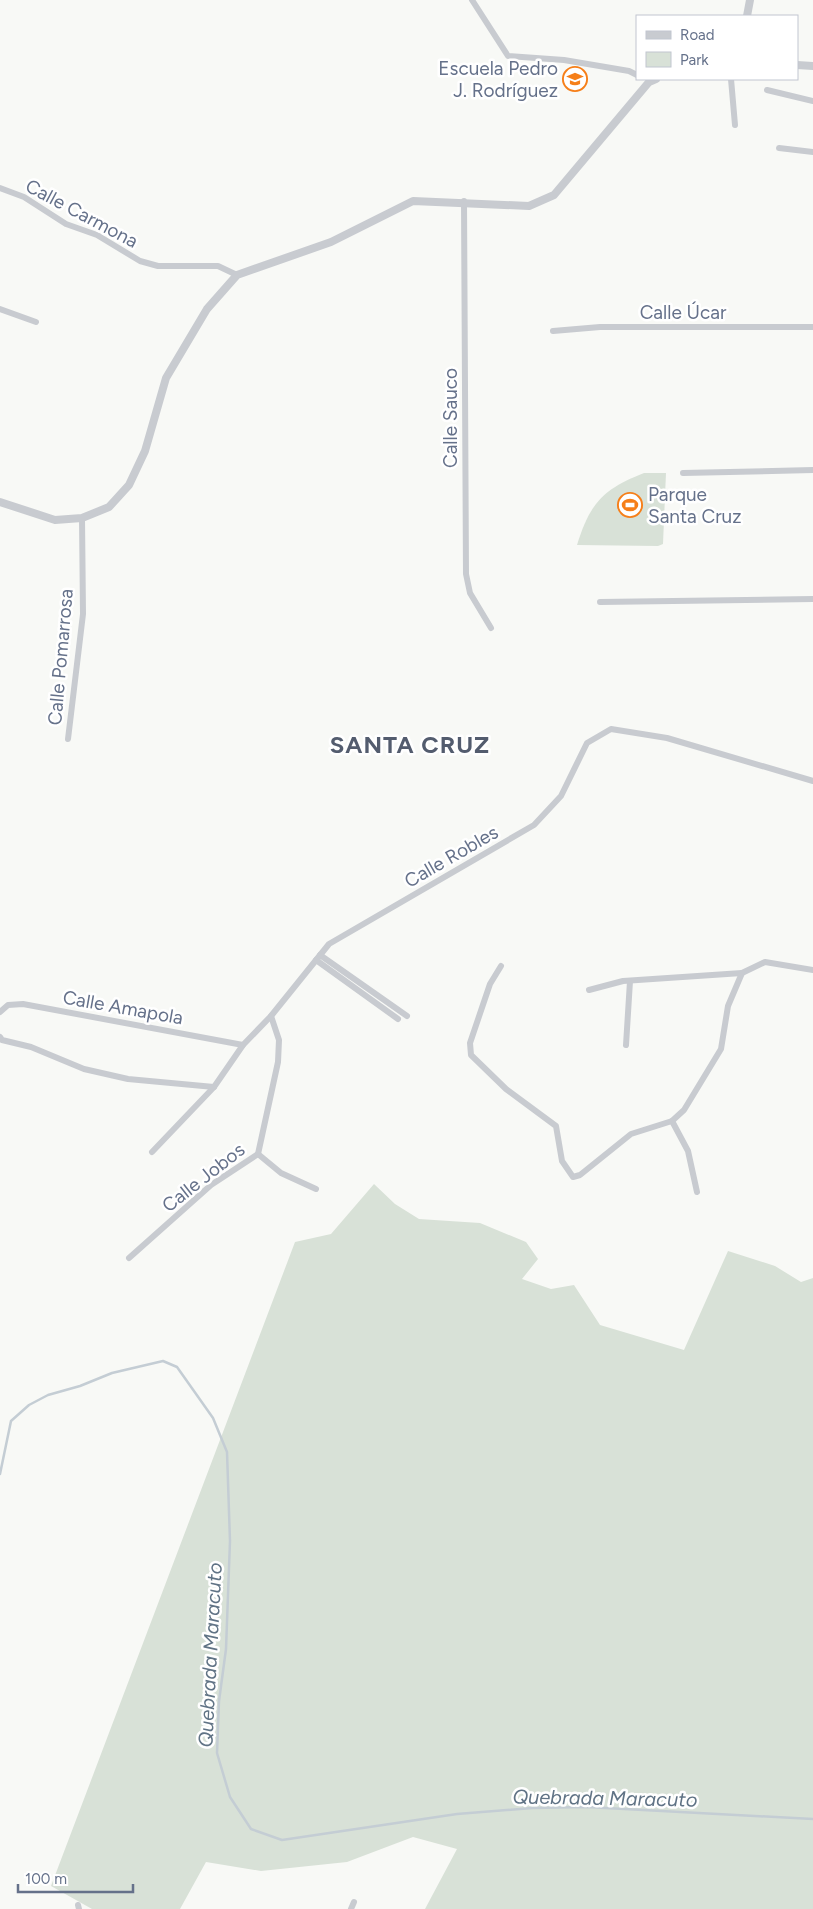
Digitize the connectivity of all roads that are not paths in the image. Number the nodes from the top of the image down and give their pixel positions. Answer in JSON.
{"nodes":[{"id":1,"x":472,"y":0,"type":"edge"},
{"id":2,"x":750,"y":0,"type":"edge"},
{"id":3,"x":747,"y":15,"type":"edge"},
{"id":4,"x":798,"y":65,"type":"edge"},
{"id":5,"x":813,"y":66,"type":"edge"},
{"id":6,"x":636,"y":74,"type":"edge"},
{"id":7,"x":650,"y":80,"type":"edge"},
{"id":8,"x":731,"y":80,"type":"edge"},
{"id":9,"x":768,"y":90,"type":"dead end"},
{"id":10,"x":813,"y":101,"type":"edge"},
{"id":11,"x":735,"y":125,"type":"dead end"},
{"id":12,"x":779,"y":148,"type":"dead end"},
{"id":13,"x":813,"y":152,"type":"edge"},
{"id":14,"x":0,"y":188,"type":"edge"},
{"id":15,"x":464,"y":202,"type":"junction"},
{"id":16,"x":237,"y":275,"type":"junction"},
{"id":17,"x":0,"y":309,"type":"edge"},
{"id":18,"x":36,"y":322,"type":"dead end"},
{"id":19,"x":813,"y":327,"type":"edge"},
{"id":20,"x":552,"y":331,"type":"dead end"},
{"id":21,"x":813,"y":470,"type":"edge"},
{"id":22,"x":684,"y":473,"type":"dead end"},
{"id":23,"x":0,"y":502,"type":"edge"},
{"id":24,"x":82,"y":518,"type":"junction"},
{"id":25,"x":813,"y":599,"type":"edge"},
{"id":26,"x":600,"y":602,"type":"dead end"},
{"id":27,"x":491,"y":628,"type":"dead end"},
{"id":28,"x":68,"y":739,"type":"dead end"},
{"id":29,"x":813,"y":781,"type":"edge"},
{"id":30,"x":318,"y":957,"type":"junction"},
{"id":31,"x":501,"y":966,"type":"dead end"},
{"id":32,"x":813,"y":970,"type":"edge"},
{"id":33,"x":742,"y":973,"type":"junction"},
{"id":34,"x":630,"y":981,"type":"junction"},
{"id":35,"x":589,"y":990,"type":"dead end"},
{"id":36,"x":0,"y":1012,"type":"edge"},
{"id":37,"x":271,"y":1016,"type":"junction"},
{"id":38,"x":408,"y":1016,"type":"dead end"},
{"id":39,"x":398,"y":1019,"type":"dead end"},
{"id":40,"x":0,"y":1037,"type":"edge"},
{"id":41,"x":243,"y":1045,"type":"junction"},
{"id":42,"x":626,"y":1045,"type":"dead end"},
{"id":43,"x":214,"y":1087,"type":"junction"},
{"id":44,"x":672,"y":1121,"type":"junction"},
{"id":45,"x":152,"y":1152,"type":"dead end"},
{"id":46,"x":258,"y":1154,"type":"junction"},
{"id":47,"x":316,"y":1189,"type":"dead end"},
{"id":48,"x":697,"y":1192,"type":"dead end"},
{"id":49,"x":129,"y":1258,"type":"dead end"},
{"id":50,"x":354,"y":1902,"type":"dead end"},
{"id":51,"x":350,"y":1909,"type":"edge"}],
"edges":[{"from":1,"to":6,"type":"street"},
{"from":2,"to":3,"type":"street"},
{"from":4,"to":5,"type":"street"},
{"from":7,"to":15,"type":"street"},
{"from":8,"to":11,"type":"street"},
{"from":9,"to":10,"type":"street"},
{"from":12,"to":13,"type":"street"},
{"from":14,"to":16,"type":"street","name":"Calle Carmona"},
{"from":15,"to":16,"type":"street"},
{"from":15,"to":27,"type":"street","name":"Calle Sauco"},
{"from":16,"to":24,"type":"street"},
{"from":17,"to":18,"type":"street"},
{"from":19,"to":20,"type":"street","name":"Calle Úcar"},
{"from":21,"to":22,"type":"street"},
{"from":23,"to":24,"type":"street"},
{"from":24,"to":28,"type":"street","name":"Calle Pomarrosa"},
{"from":25,"to":26,"type":"street"},
{"from":29,"to":30,"type":"street","name":"Calle Robles"},
{"from":30,"to":37,"type":"street","name":"Calle Robles"},
{"from":30,"to":38,"type":"street"},
{"from":30,"to":39,"type":"street"},
{"from":31,"to":44,"type":"street"},
{"from":32,"to":33,"type":"street"},
{"from":33,"to":34,"type":"street"},
{"from":33,"to":44,"type":"street"},
{"from":34,"to":35,"type":"street"},
{"from":34,"to":42,"type":"street"},
{"from":36,"to":41,"type":"street","name":"Calle Amapola"},
{"from":37,"to":41,"type":"street","name":"Calle Robles"},
{"from":37,"to":46,"type":"street","name":"Calle Jobos"},
{"from":40,"to":43,"type":"street"},
{"from":41,"to":43,"type":"street","name":"Calle Robles"},
{"from":43,"to":45,"type":"street","name":"Calle Robles"},
{"from":44,"to":48,"type":"street"},
{"from":46,"to":47,"type":"street"},
{"from":46,"to":49,"type":"street","name":"Calle Jobos"},
{"from":50,"to":51,"type":"street"}]}
